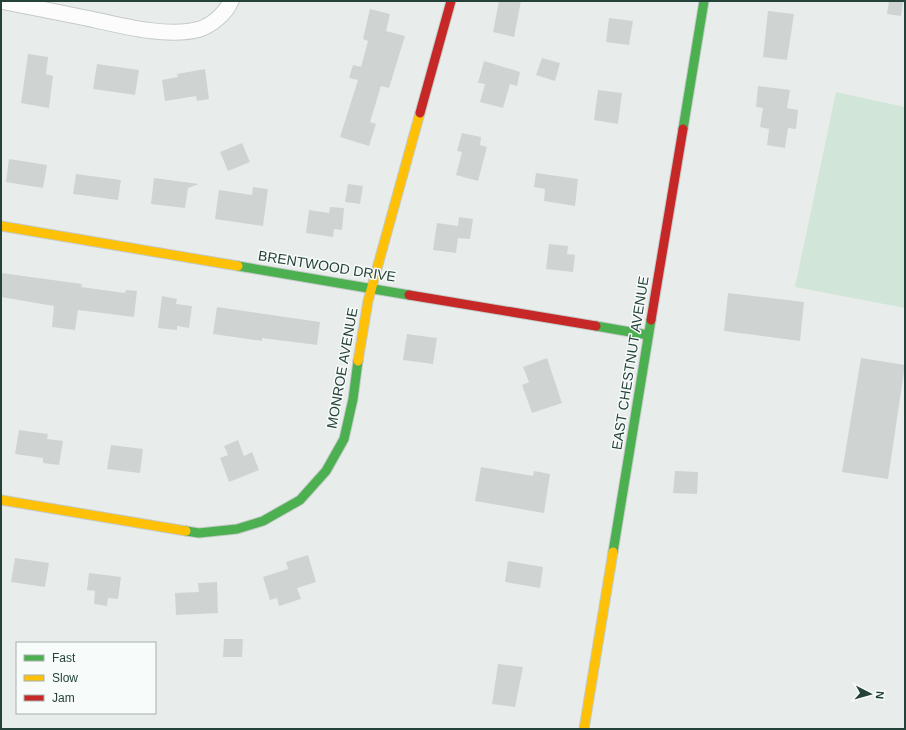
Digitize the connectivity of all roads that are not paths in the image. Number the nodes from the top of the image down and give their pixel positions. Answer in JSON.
{"nodes":[{"id":1,"x":1,"y":1,"type":"edge"},
{"id":2,"x":231,"y":1,"type":"edge"},
{"id":3,"x":451,"y":1,"type":"edge"},
{"id":4,"x":704,"y":1,"type":"edge"},
{"id":5,"x":1,"y":226,"type":"edge"},
{"id":6,"x":372,"y":288,"type":"junction"},
{"id":7,"x":648,"y":335,"type":"junction"},
{"id":8,"x":1,"y":500,"type":"edge"},
{"id":9,"x":584,"y":729,"type":"edge"}],
"edges":[{"from":1,"to":2,"type":"street"},
{"from":3,"to":6,"type":"street","name":"MONROE AVENUE"},
{"from":4,"to":7,"type":"street","name":"EAST CHESTNUT AVENUE"},
{"from":5,"to":6,"type":"street","name":"BRENTWOOD DRIVE"},
{"from":6,"to":7,"type":"street","name":"BRENTWOOD DRIVE"},
{"from":6,"to":8,"type":"street","name":"MONROE AVENUE"},
{"from":7,"to":9,"type":"street","name":"EAST CHESTNUT AVENUE"}]}
